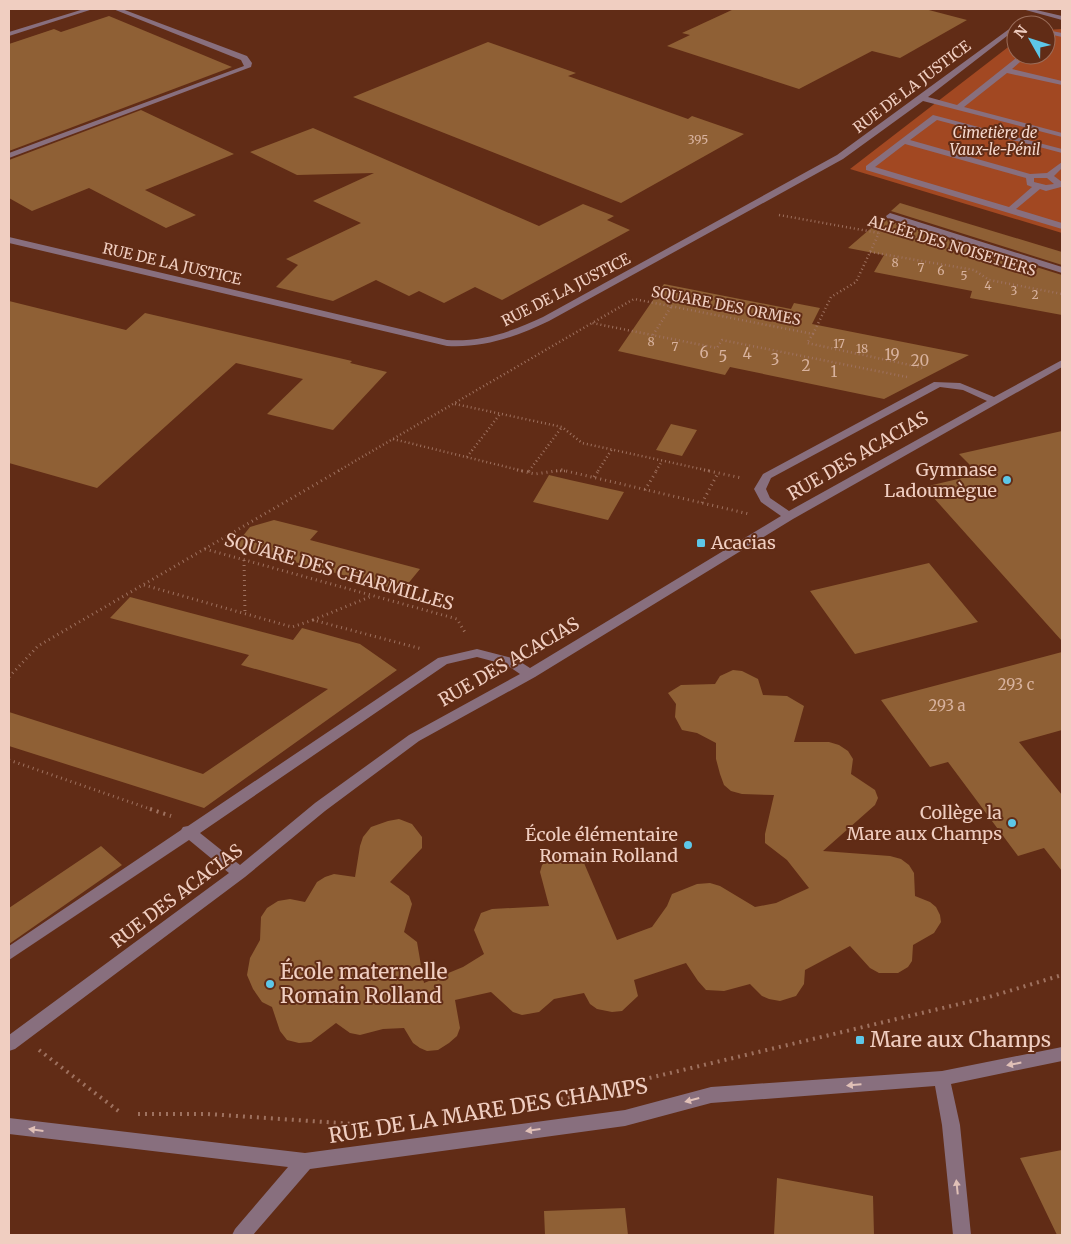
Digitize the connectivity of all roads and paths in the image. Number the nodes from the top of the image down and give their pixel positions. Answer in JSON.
{"nodes":[{"id":1,"x":90,"y":9,"type":"edge"},
{"id":2,"x":116,"y":9,"type":"edge"},
{"id":3,"x":1025,"y":9,"type":"edge"},
{"id":4,"x":1034,"y":14,"type":"edge"},
{"id":5,"x":1062,"y":18,"type":"edge"},
{"id":6,"x":9,"y":34,"type":"edge"},
{"id":7,"x":1006,"y":34,"type":"edge"},
{"id":8,"x":1012,"y":65,"type":"edge"},
{"id":9,"x":1006,"y":70,"type":"junction"},
{"id":10,"x":1062,"y":83,"type":"edge"},
{"id":11,"x":922,"y":98,"type":"junction"},
{"id":12,"x":958,"y":108,"type":"junction"},
{"id":13,"x":1062,"y":135,"type":"edge"},
{"id":14,"x":904,"y":141,"type":"junction"},
{"id":15,"x":1062,"y":151,"type":"edge"},
{"id":16,"x":9,"y":156,"type":"edge"},
{"id":17,"x":1062,"y":164,"type":"edge"},
{"id":18,"x":1049,"y":176,"type":"junction"},
{"id":19,"x":1030,"y":178,"type":"junction"},
{"id":20,"x":1060,"y":186,"type":"edge"},
{"id":21,"x":1037,"y":187,"type":"junction"},
{"id":22,"x":746,"y":208,"type":"junction"},
{"id":23,"x":1010,"y":210,"type":"junction"},
{"id":24,"x":890,"y":216,"type":"dead end"},
{"id":25,"x":1062,"y":226,"type":"edge"},
{"id":26,"x":9,"y":240,"type":"edge"},
{"id":27,"x":870,"y":252,"type":"junction"},
{"id":28,"x":1062,"y":270,"type":"edge"},
{"id":29,"x":1053,"y":288,"type":"dead end"},
{"id":30,"x":1062,"y":292,"type":"edge"},
{"id":31,"x":671,"y":307,"type":"junction"},
{"id":32,"x":592,"y":323,"type":"junction"},
{"id":33,"x":813,"y":334,"type":"junction"},
{"id":34,"x":653,"y":335,"type":"junction"},
{"id":35,"x":1062,"y":363,"type":"edge"},
{"id":36,"x":950,"y":383,"type":"junction"},
{"id":37,"x":938,"y":384,"type":"junction"},
{"id":38,"x":993,"y":400,"type":"junction"},
{"id":39,"x":454,"y":403,"type":"junction"},
{"id":40,"x":500,"y":414,"type":"junction"},
{"id":41,"x":562,"y":427,"type":"junction"},
{"id":42,"x":392,"y":439,"type":"junction"},
{"id":43,"x":612,"y":449,"type":"junction"},
{"id":44,"x":467,"y":457,"type":"junction"},
{"id":45,"x":662,"y":461,"type":"junction"},
{"id":46,"x":528,"y":472,"type":"junction"},
{"id":47,"x":718,"y":473,"type":"junction"},
{"id":48,"x":594,"y":478,"type":"junction"},
{"id":49,"x":763,"y":483,"type":"junction"},
{"id":50,"x":645,"y":490,"type":"junction"},
{"id":51,"x":702,"y":503,"type":"junction"},
{"id":52,"x":789,"y":516,"type":"junction"},
{"id":53,"x":771,"y":527,"type":"junction"},
{"id":54,"x":204,"y":549,"type":"junction"},
{"id":55,"x":244,"y":560,"type":"junction"},
{"id":56,"x":143,"y":585,"type":"junction"},
{"id":57,"x":372,"y":596,"type":"junction"},
{"id":58,"x":245,"y":614,"type":"junction"},
{"id":59,"x":313,"y":620,"type":"junction"},
{"id":60,"x":477,"y":653,"type":"junction"},
{"id":61,"x":443,"y":661,"type":"junction"},
{"id":62,"x":530,"y":674,"type":"junction"},
{"id":63,"x":9,"y":677,"type":"edge"},
{"id":64,"x":9,"y":760,"type":"edge"},
{"id":65,"x":188,"y":831,"type":"junction"},
{"id":66,"x":240,"y":873,"type":"junction"},
{"id":67,"x":9,"y":954,"type":"edge"},
{"id":68,"x":1062,"y":975,"type":"edge"},
{"id":69,"x":14,"y":1040,"type":"edge"},
{"id":70,"x":1062,"y":1054,"type":"edge"},
{"id":71,"x":942,"y":1078,"type":"junction"},
{"id":72,"x":554,"y":1101,"type":"dead end"},
{"id":73,"x":122,"y":1114,"type":"junction"},
{"id":74,"x":114,"y":1117,"type":"dead end"},
{"id":75,"x":376,"y":1124,"type":"dead end"},
{"id":76,"x":9,"y":1126,"type":"edge"},
{"id":77,"x":305,"y":1161,"type":"junction"},
{"id":78,"x":240,"y":1235,"type":"edge"},
{"id":79,"x":962,"y":1235,"type":"edge"}],
"edges":[{"from":1,"to":6,"type":"street"},
{"from":2,"to":16,"type":"street"},
{"from":3,"to":4,"type":"street"},
{"from":4,"to":5,"type":"street"},
{"from":7,"to":11,"type":"street","name":"RUE DE LA JUSTICE"},
{"from":8,"to":9,"type":"street"},
{"from":9,"to":10,"type":"street"},
{"from":9,"to":12,"type":"street"},
{"from":11,"to":12,"type":"street"},
{"from":11,"to":22,"type":"street","name":"RUE DE LA JUSTICE"},
{"from":12,"to":13,"type":"street"},
{"from":14,"to":15,"type":"street"},
{"from":14,"to":19,"type":"street"},
{"from":14,"to":23,"type":"street"},
{"from":17,"to":18,"type":"street"},
{"from":18,"to":19,"type":"street"},
{"from":18,"to":20,"type":"street"},
{"from":19,"to":21,"type":"street"},
{"from":20,"to":21,"type":"street"},
{"from":21,"to":23,"type":"street"},
{"from":22,"to":26,"type":"street","name":"RUE DE LA JUSTICE"},
{"from":22,"to":27,"type":"path","name":"ALLÉE DES NOISETIERS"},
{"from":23,"to":25,"type":"street"},
{"from":24,"to":28,"type":"street"},
{"from":27,"to":30,"type":"path"},
{"from":27,"to":33,"type":"path"},
{"from":29,"to":30,"type":"path","name":"ALLÉE DES NOISETIERS"},
{"from":31,"to":32,"type":"path","name":"SQUARE DES ORMES"},
{"from":31,"to":33,"type":"path","name":"SQUARE DES ORMES"},
{"from":31,"to":34,"type":"path"},
{"from":32,"to":34,"type":"path","name":"SQUARE DES ORMES"},
{"from":32,"to":39,"type":"path"},
{"from":33,"to":36,"type":"path","name":"SQUARE DES ORMES"},
{"from":34,"to":37,"type":"path","name":"SQUARE DES ORMES"},
{"from":35,"to":38,"type":"street","name":"RUE DES ACACIAS"},
{"from":36,"to":37,"type":"street"},
{"from":36,"to":38,"type":"street"},
{"from":37,"to":49,"type":"street"},
{"from":38,"to":52,"type":"street","name":"RUE DES ACACIAS"},
{"from":39,"to":40,"type":"path"},
{"from":39,"to":42,"type":"path"},
{"from":40,"to":41,"type":"path"},
{"from":40,"to":44,"type":"path"},
{"from":41,"to":43,"type":"path"},
{"from":41,"to":46,"type":"path"},
{"from":42,"to":44,"type":"path"},
{"from":42,"to":54,"type":"path"},
{"from":43,"to":45,"type":"path"},
{"from":43,"to":48,"type":"path"},
{"from":44,"to":46,"type":"path"},
{"from":45,"to":47,"type":"path"},
{"from":45,"to":50,"type":"path"},
{"from":46,"to":48,"type":"path"},
{"from":47,"to":49,"type":"path"},
{"from":47,"to":51,"type":"path"},
{"from":48,"to":50,"type":"path"},
{"from":49,"to":52,"type":"street"},
{"from":50,"to":51,"type":"path"},
{"from":51,"to":53,"type":"path"},
{"from":52,"to":53,"type":"street","name":"RUE DES ACACIAS"},
{"from":53,"to":62,"type":"street","name":"RUE DES ACACIAS"},
{"from":54,"to":55,"type":"path","name":"SQUARE DES CHARMILLES"},
{"from":54,"to":56,"type":"path"},
{"from":55,"to":57,"type":"path","name":"SQUARE DES CHARMILLES"},
{"from":55,"to":58,"type":"path"},
{"from":56,"to":58,"type":"path"},
{"from":56,"to":63,"type":"path"},
{"from":57,"to":59,"type":"path"},
{"from":57,"to":60,"type":"path","name":"SQUARE DES CHARMILLES"},
{"from":58,"to":59,"type":"path"},
{"from":59,"to":61,"type":"path"},
{"from":60,"to":61,"type":"street"},
{"from":60,"to":62,"type":"street"},
{"from":61,"to":65,"type":"street"},
{"from":62,"to":66,"type":"street","name":"RUE DES ACACIAS"},
{"from":64,"to":65,"type":"path"},
{"from":65,"to":66,"type":"street"},
{"from":65,"to":67,"type":"street"},
{"from":66,"to":69,"type":"street","name":"RUE DES ACACIAS"},
{"from":68,"to":72,"type":"path"},
{"from":69,"to":73,"type":"path"},
{"from":70,"to":71,"type":"street","name":"RUE DE LA MARE DES CHAMPS","one_way":true},
{"from":71,"to":77,"type":"street","name":"RUE DE LA MARE DES CHAMPS","one_way":true},
{"from":79,"to":71,"type":"street","one_way":true},
{"from":73,"to":74,"type":"path"},
{"from":73,"to":75,"type":"path"},
{"from":77,"to":76,"type":"street","name":"RUE DE LA MARE DES CHAMPS","one_way":true},
{"from":77,"to":78,"type":"street"}]}
